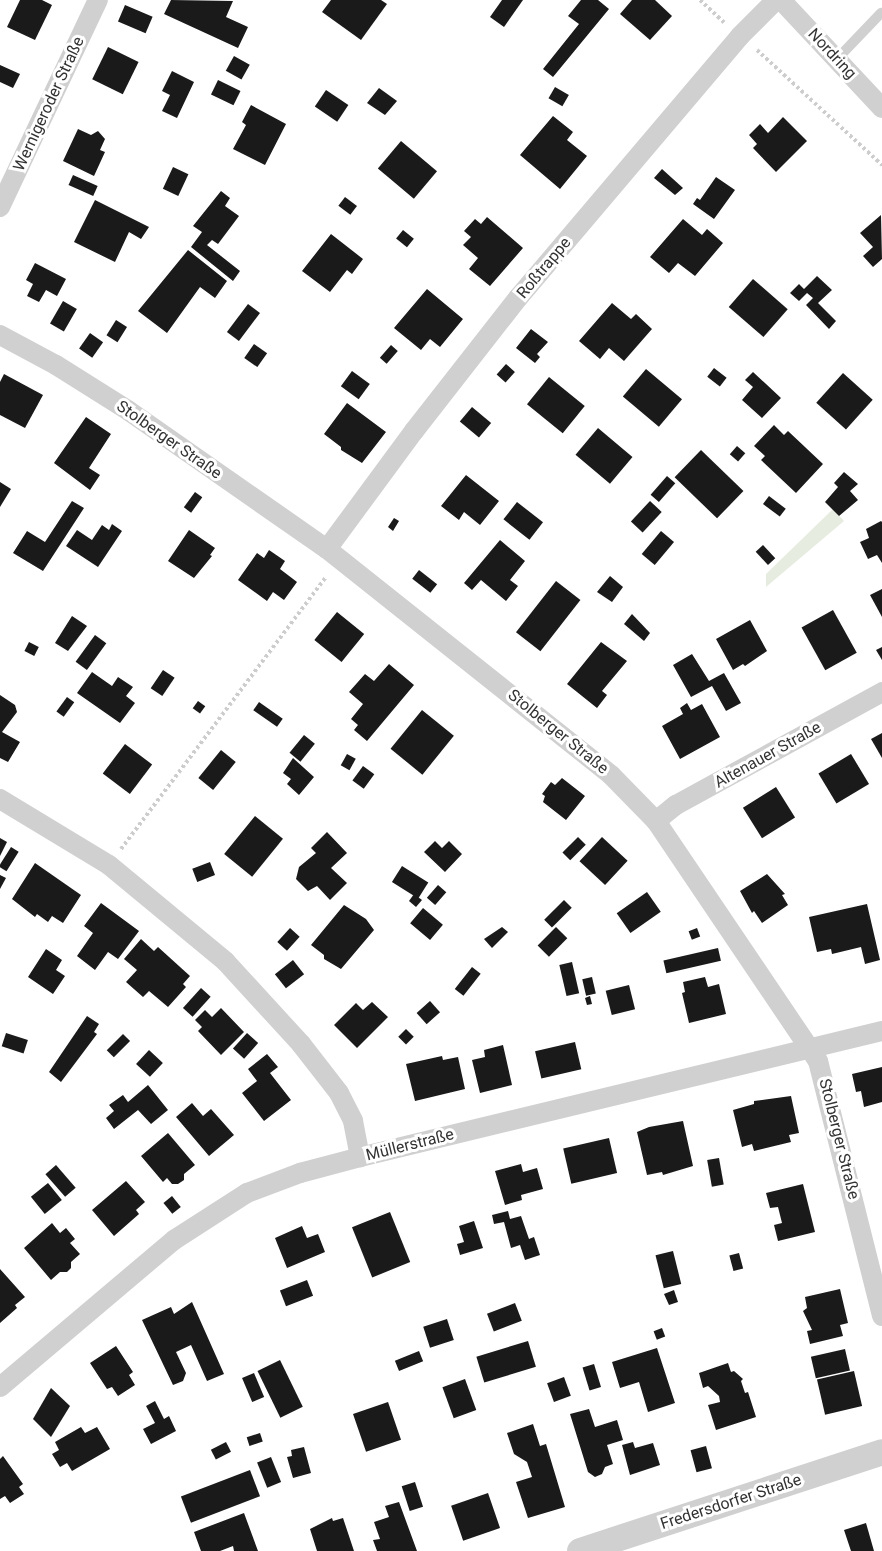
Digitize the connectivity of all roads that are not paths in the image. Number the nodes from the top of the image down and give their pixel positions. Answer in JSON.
{"nodes":[{"id":1,"x":98,"y":0,"type":"edge"},
{"id":2,"x":776,"y":0,"type":"edge"},
{"id":3,"x":782,"y":0,"type":"edge"},
{"id":4,"x":881,"y":13,"type":"edge"},
{"id":5,"x":837,"y":59,"type":"junction"},
{"id":6,"x":882,"y":108,"type":"edge"},
{"id":7,"x":0,"y":207,"type":"edge"},
{"id":8,"x":0,"y":335,"type":"edge"},
{"id":9,"x":333,"y":554,"type":"junction"},
{"id":10,"x":882,"y":692,"type":"edge"},
{"id":11,"x":0,"y":798,"type":"edge"},
{"id":12,"x":656,"y":821,"type":"junction"},
{"id":13,"x":882,"y":1031,"type":"edge"},
{"id":14,"x":810,"y":1049,"type":"junction"},
{"id":15,"x":360,"y":1157,"type":"junction"},
{"id":16,"x":882,"y":1316,"type":"edge"},
{"id":17,"x":0,"y":1387,"type":"edge"},
{"id":18,"x":882,"y":1452,"type":"edge"},
{"id":19,"x":580,"y":1551,"type":"edge"}],
"edges":[{"from":1,"to":7,"type":"street","name":"Wernigeroder Straße"},
{"from":2,"to":9,"type":"street","name":"Roßtrappe"},
{"from":3,"to":5,"type":"street","name":"Nordring"},
{"from":4,"to":5,"type":"lane"},
{"from":5,"to":6,"type":"street","name":"Nordring"},
{"from":8,"to":9,"type":"street","name":"Stolberger Straße"},
{"from":9,"to":12,"type":"street","name":"Stolberger Straße"},
{"from":10,"to":12,"type":"street","name":"Altenauer Straße"},
{"from":11,"to":15,"type":"street"},
{"from":12,"to":14,"type":"street","name":"Stolberger Straße"},
{"from":13,"to":14,"type":"street","name":"Müllerstraße"},
{"from":14,"to":15,"type":"street","name":"Müllerstraße"},
{"from":14,"to":16,"type":"street","name":"Stolberger Straße"},
{"from":15,"to":17,"type":"street","name":"Müllerstraße"},
{"from":18,"to":19,"type":"street","name":"Fredersdorfer Straße"}]}
